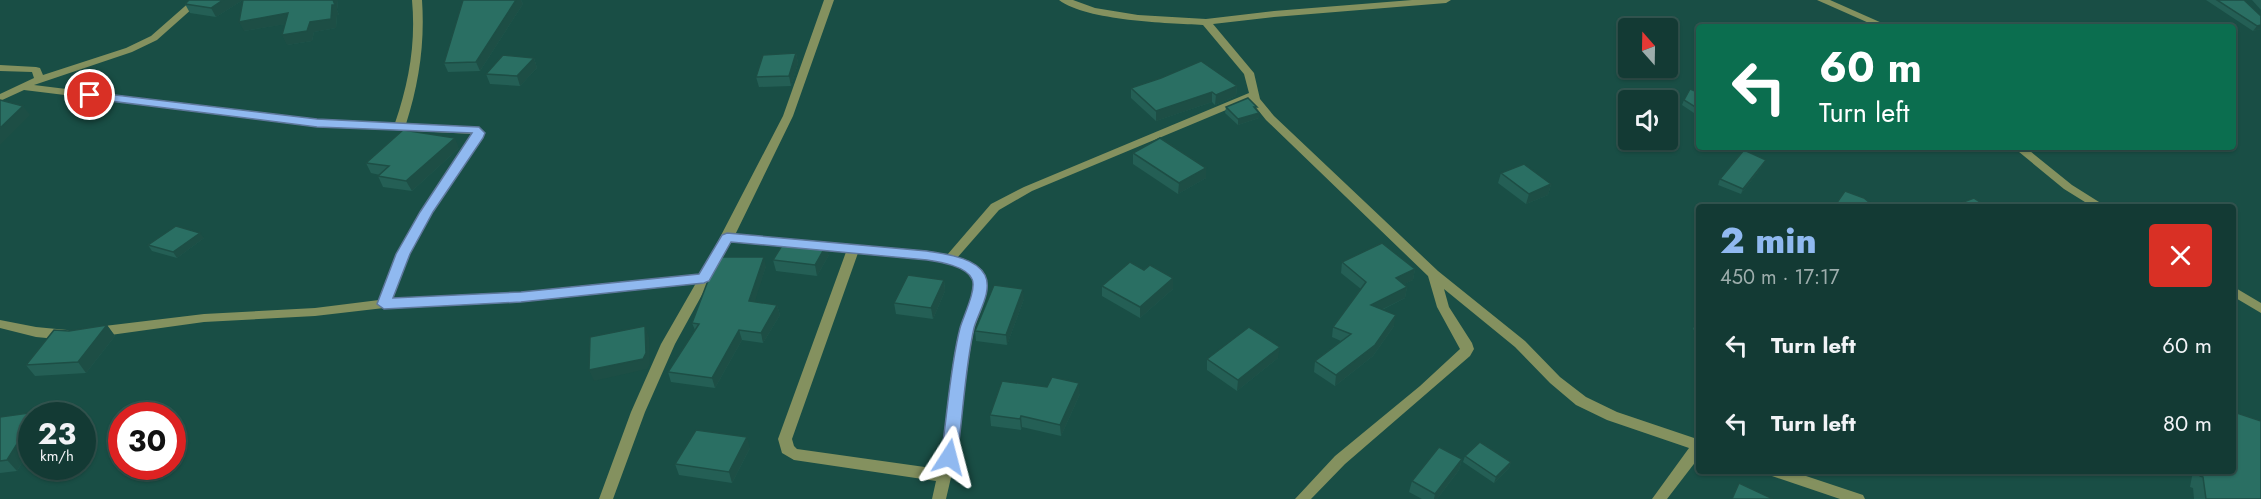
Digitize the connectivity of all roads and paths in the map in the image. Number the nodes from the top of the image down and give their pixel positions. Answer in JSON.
{"nodes":[{"id":1,"x":197,"y":0,"type":"edge"},
{"id":2,"x":417,"y":0,"type":"edge"},
{"id":3,"x":829,"y":0,"type":"edge"},
{"id":4,"x":1064,"y":0,"type":"edge"},
{"id":5,"x":1446,"y":0,"type":"edge"},
{"id":6,"x":1822,"y":0,"type":"edge"},
{"id":7,"x":1206,"y":22,"type":"junction"},
{"id":8,"x":1879,"y":24,"type":"edge"},
{"id":9,"x":0,"y":68,"type":"edge"},
{"id":10,"x":39,"y":79,"type":"junction"},
{"id":11,"x":21,"y":87,"type":"junction"},
{"id":12,"x":1253,"y":95,"type":"junction"},
{"id":13,"x":0,"y":98,"type":"edge"},
{"id":14,"x":400,"y":125,"type":"junction"},
{"id":15,"x":2022,"y":150,"type":"edge"},
{"id":16,"x":2096,"y":204,"type":"edge"},
{"id":17,"x":727,"y":238,"type":"junction"},
{"id":18,"x":853,"y":249,"type":"junction"},
{"id":19,"x":949,"y":260,"type":"junction"},
{"id":20,"x":1434,"y":274,"type":"junction"},
{"id":21,"x":704,"y":278,"type":"junction"},
{"id":22,"x":2236,"y":292,"type":"edge"},
{"id":23,"x":384,"y":304,"type":"junction"},
{"id":24,"x":2261,"y":309,"type":"edge"},
{"id":25,"x":0,"y":324,"type":"edge"},
{"id":26,"x":1696,"y":445,"type":"edge"},
{"id":27,"x":1696,"y":450,"type":"edge"},
{"id":28,"x":1783,"y":474,"type":"edge"},
{"id":29,"x":945,"y":476,"type":"junction"},
{"id":30,"x":606,"y":499,"type":"edge"},
{"id":31,"x":939,"y":499,"type":"edge"},
{"id":32,"x":1302,"y":499,"type":"edge"},
{"id":33,"x":1659,"y":499,"type":"edge"},
{"id":34,"x":1858,"y":499,"type":"edge"}],
"edges":[{"from":1,"to":10,"type":"street"},
{"from":2,"to":14,"type":"street"},
{"from":3,"to":17,"type":"street"},
{"from":4,"to":7,"type":"street"},
{"from":5,"to":7,"type":"street"},
{"from":6,"to":8,"type":"street"},
{"from":7,"to":12,"type":"street"},
{"from":9,"to":10,"type":"street"},
{"from":10,"to":11,"type":"street"},
{"from":11,"to":13,"type":"street"},
{"from":11,"to":14,"type":"street"},
{"from":12,"to":19,"type":"street"},
{"from":12,"to":20,"type":"street"},
{"from":14,"to":23,"type":"street"},
{"from":15,"to":16,"type":"street"},
{"from":17,"to":18,"type":"street"},
{"from":17,"to":21,"type":"street"},
{"from":18,"to":19,"type":"street"},
{"from":18,"to":29,"type":"street"},
{"from":19,"to":29,"type":"street"},
{"from":20,"to":26,"type":"street"},
{"from":20,"to":32,"type":"street"},
{"from":21,"to":23,"type":"street"},
{"from":21,"to":30,"type":"street"},
{"from":22,"to":24,"type":"street"},
{"from":23,"to":25,"type":"street"},
{"from":27,"to":33,"type":"street"},
{"from":28,"to":34,"type":"street"},
{"from":29,"to":31,"type":"street"}]}
